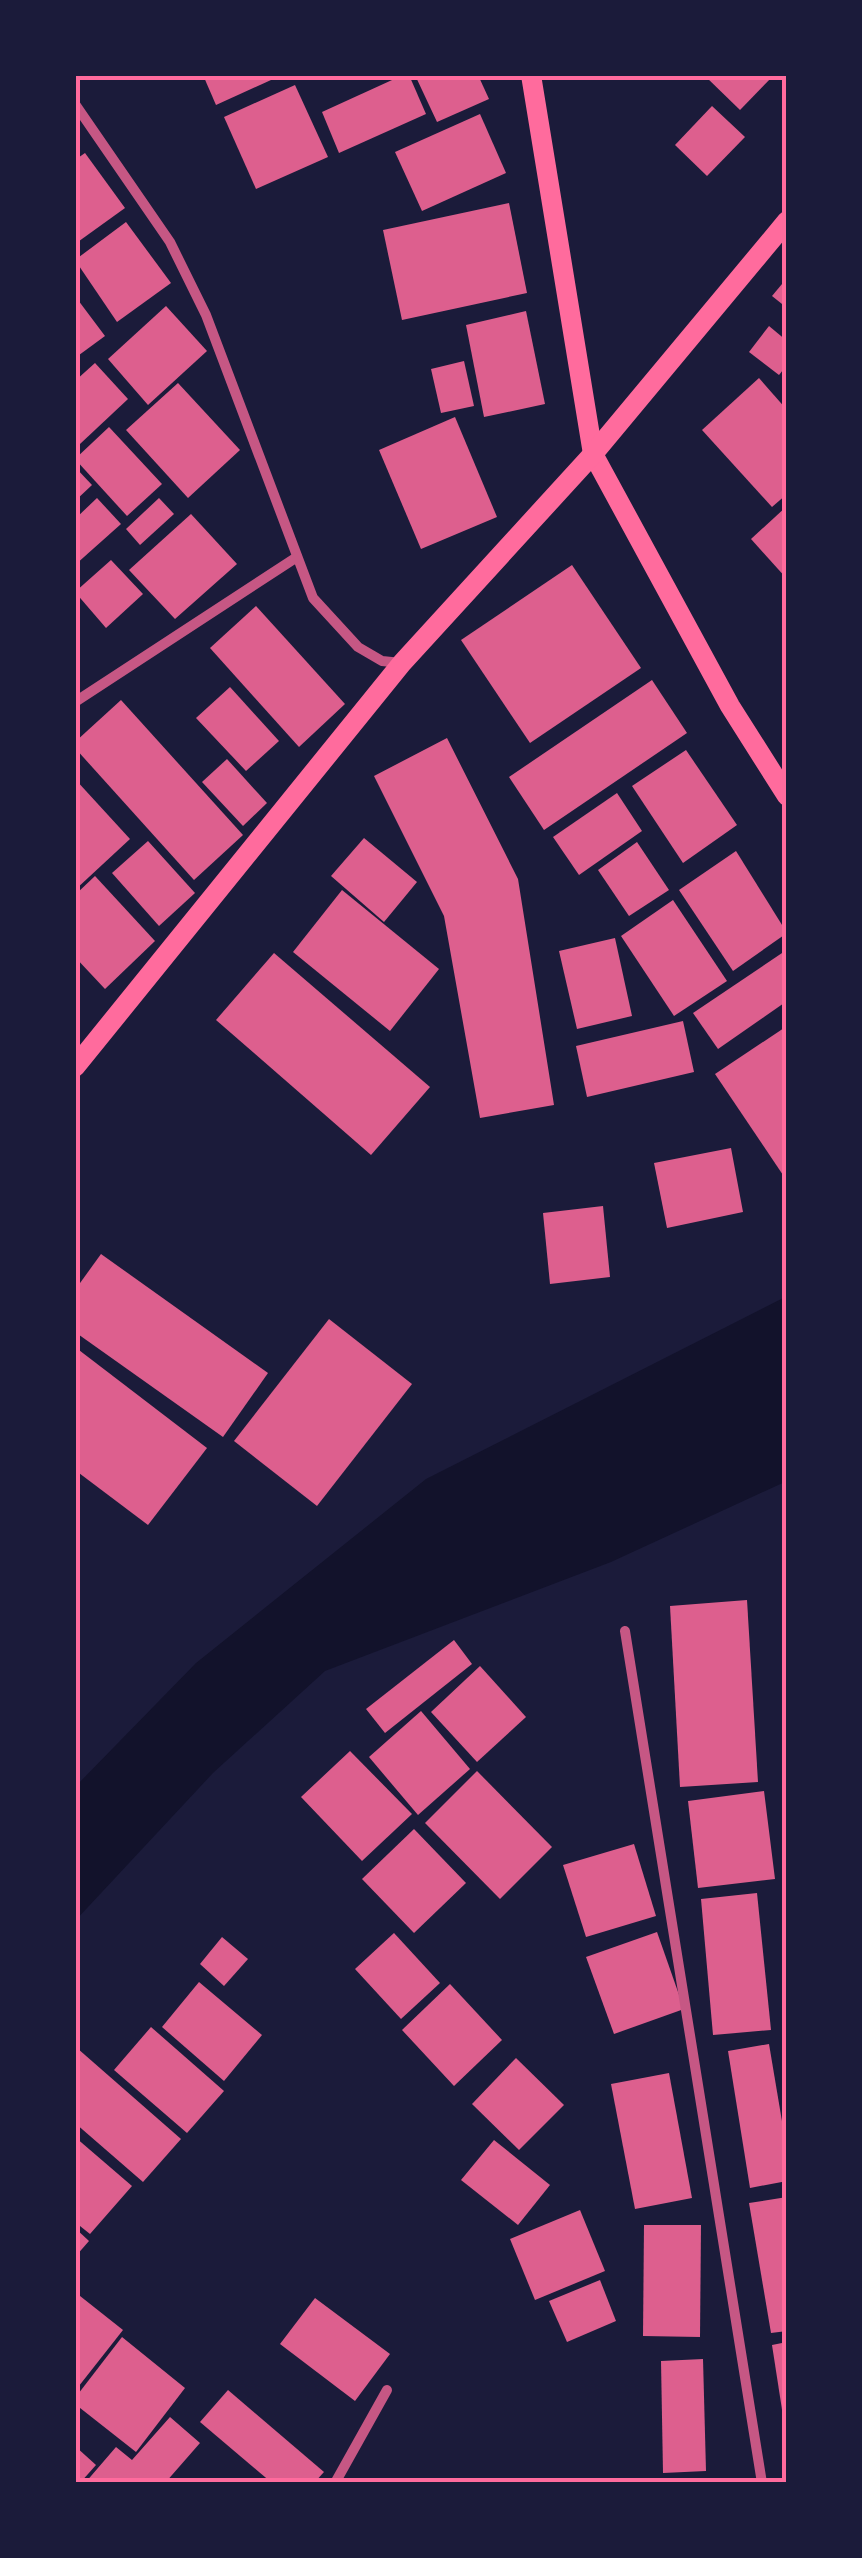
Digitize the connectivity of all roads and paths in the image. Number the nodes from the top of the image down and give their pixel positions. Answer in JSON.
{"nodes":[{"id":1,"x":531,"y":75,"type":"edge"},
{"id":2,"x":75,"y":104,"type":"edge"},
{"id":3,"x":787,"y":221,"type":"edge"},
{"id":4,"x":593,"y":454,"type":"junction"},
{"id":5,"x":296,"y":557,"type":"junction"},
{"id":6,"x":402,"y":663,"type":"junction"},
{"id":7,"x":75,"y":702,"type":"edge"},
{"id":8,"x":787,"y":796,"type":"edge"},
{"id":9,"x":75,"y":1067,"type":"edge"},
{"id":10,"x":625,"y":1630,"type":"dead end"},
{"id":11,"x":387,"y":2390,"type":"dead end"},
{"id":12,"x":335,"y":2483,"type":"edge"},
{"id":13,"x":762,"y":2483,"type":"edge"}],
"edges":[{"from":1,"to":4,"type":"main road"},
{"from":2,"to":5,"type":"street"},
{"from":3,"to":4,"type":"main road"},
{"from":4,"to":6,"type":"main road"},
{"from":4,"to":8,"type":"main road"},
{"from":5,"to":6,"type":"street"},
{"from":5,"to":7,"type":"street"},
{"from":6,"to":9,"type":"main road"},
{"from":10,"to":13,"type":"street"},
{"from":11,"to":12,"type":"street"}]}
